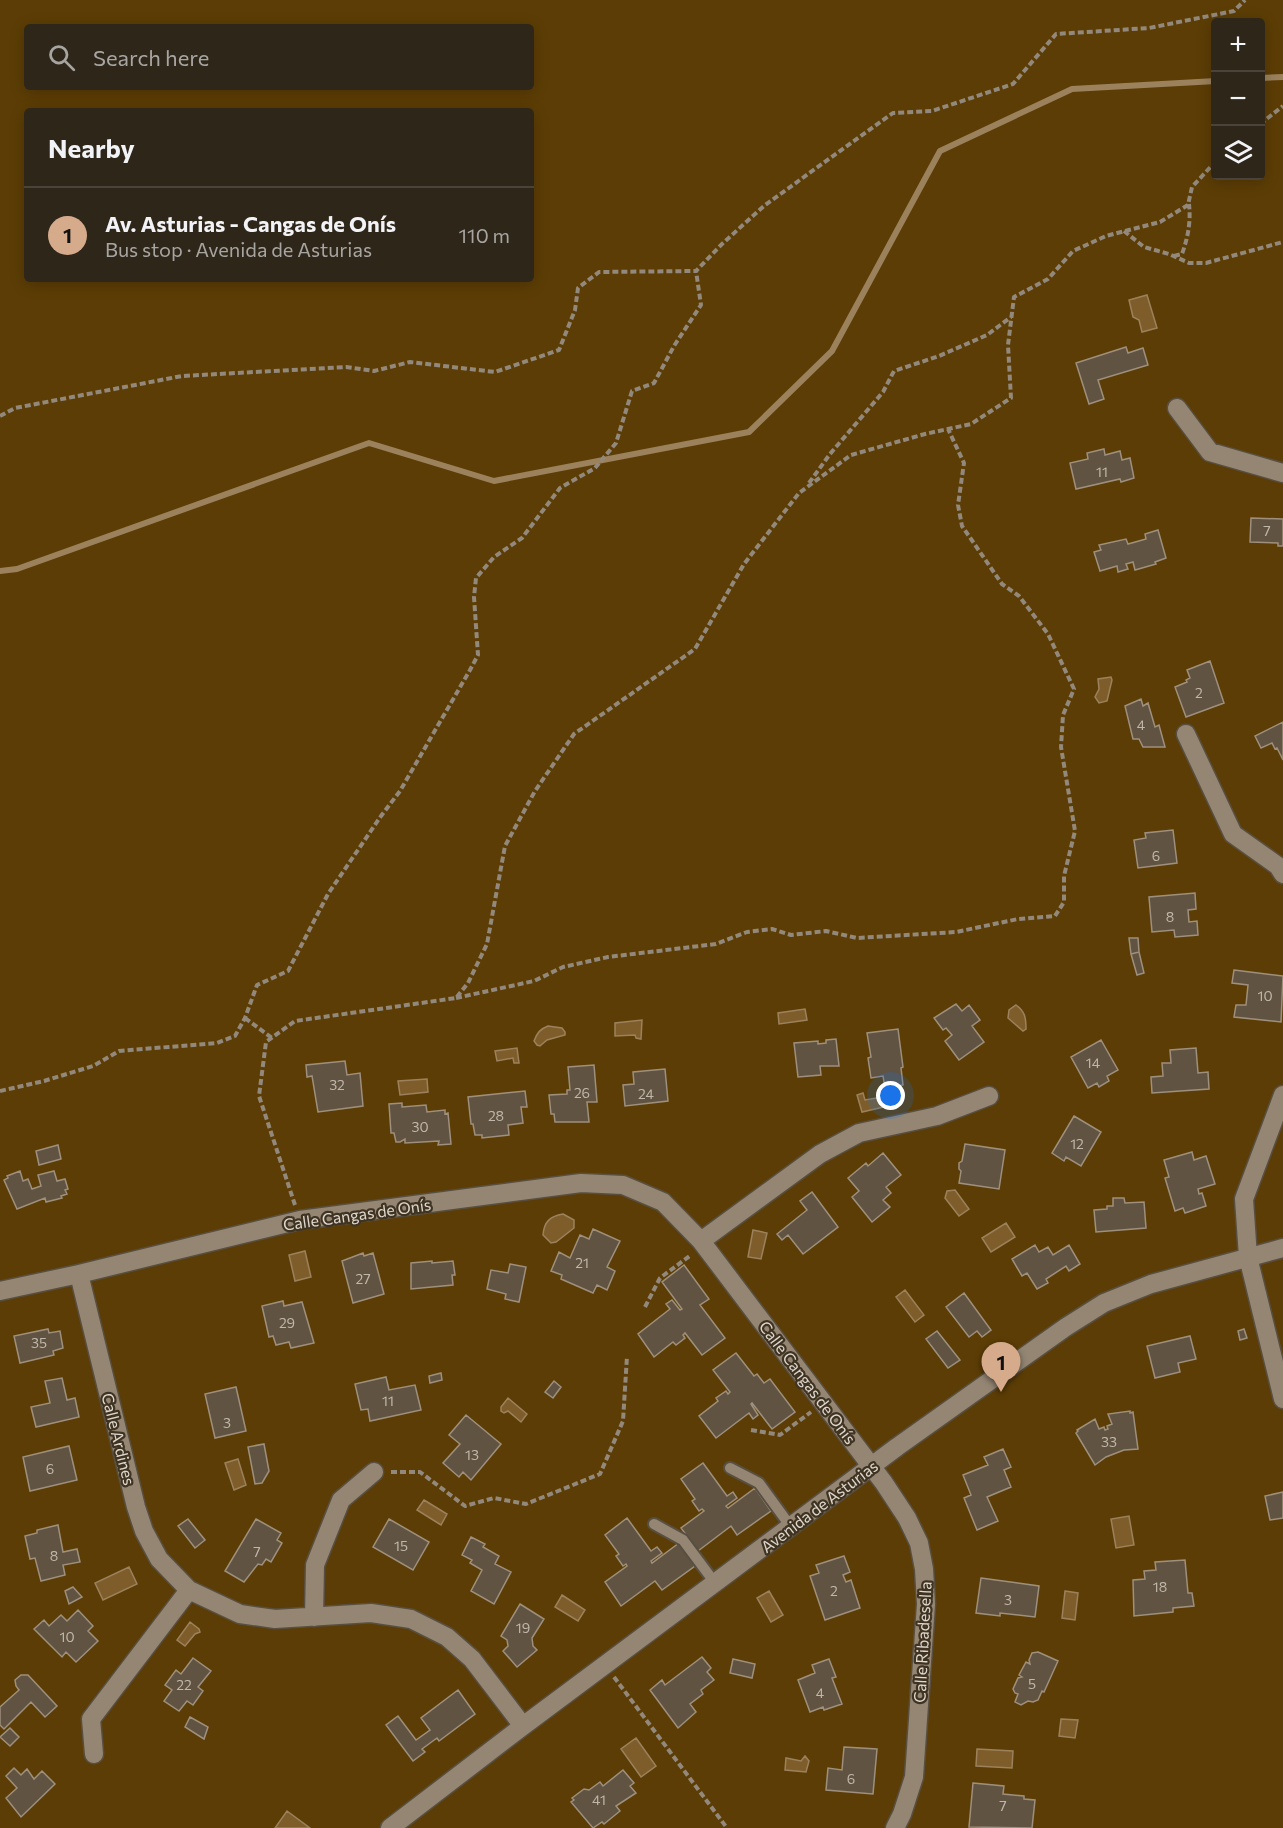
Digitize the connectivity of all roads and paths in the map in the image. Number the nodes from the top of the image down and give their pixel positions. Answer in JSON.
{"nodes":[{"id":1,"x":1245,"y":0,"type":"edge"},
{"id":2,"x":1283,"y":106,"type":"edge"},
{"id":3,"x":1265,"y":120,"type":"edge"},
{"id":4,"x":1211,"y":166,"type":"edge"},
{"id":5,"x":1189,"y":202,"type":"junction"},
{"id":6,"x":1124,"y":231,"type":"junction"},
{"id":7,"x":1283,"y":242,"type":"edge"},
{"id":8,"x":1174,"y":256,"type":"junction"},
{"id":9,"x":696,"y":271,"type":"junction"},
{"id":10,"x":1011,"y":316,"type":"junction"},
{"id":11,"x":1177,"y":408,"type":"dead end"},
{"id":12,"x":0,"y":416,"type":"edge"},
{"id":13,"x":948,"y":429,"type":"junction"},
{"id":14,"x":1283,"y":472,"type":"edge"},
{"id":15,"x":806,"y":488,"type":"junction"},
{"id":16,"x":1186,"y":734,"type":"dead end"},
{"id":17,"x":1283,"y":874,"type":"edge"},
{"id":18,"x":456,"y":998,"type":"junction"},
{"id":19,"x":245,"y":1018,"type":"junction"},
{"id":20,"x":272,"y":1038,"type":"junction"},
{"id":21,"x":0,"y":1091,"type":"edge"},
{"id":22,"x":1283,"y":1095,"type":"edge"},
{"id":23,"x":989,"y":1096,"type":"dead end"},
{"id":24,"x":300,"y":1220,"type":"junction"},
{"id":25,"x":702,"y":1243,"type":"junction"},
{"id":26,"x":1283,"y":1248,"type":"edge"},
{"id":27,"x":1248,"y":1257,"type":"junction"},
{"id":28,"x":79,"y":1274,"type":"junction"},
{"id":29,"x":0,"y":1292,"type":"edge"},
{"id":30,"x":645,"y":1307,"type":"dead end"},
{"id":31,"x":627,"y":1356,"type":"dead end"},
{"id":32,"x":1283,"y":1399,"type":"edge"},
{"id":33,"x":824,"y":1402,"type":"junction"},
{"id":34,"x":751,"y":1430,"type":"dead end"},
{"id":35,"x":872,"y":1467,"type":"junction"},
{"id":36,"x":730,"y":1468,"type":"dead end"},
{"id":37,"x":374,"y":1472,"type":"joint"},
{"id":38,"x":654,"y":1524,"type":"dead end"},
{"id":39,"x":791,"y":1527,"type":"junction"},
{"id":40,"x":715,"y":1583,"type":"junction"},
{"id":41,"x":189,"y":1590,"type":"junction"},
{"id":42,"x":314,"y":1617,"type":"junction"},
{"id":43,"x":605,"y":1665,"type":"junction"},
{"id":44,"x":523,"y":1726,"type":"junction"},
{"id":45,"x":94,"y":1754,"type":"dead end"},
{"id":46,"x":390,"y":1828,"type":"edge"},
{"id":47,"x":727,"y":1828,"type":"edge"},
{"id":48,"x":895,"y":1828,"type":"edge"}],
"edges":[{"from":1,"to":9,"type":"path"},
{"from":2,"to":3,"type":"path"},
{"from":4,"to":5,"type":"path"},
{"from":5,"to":6,"type":"path"},
{"from":5,"to":8,"type":"path"},
{"from":6,"to":8,"type":"path"},
{"from":6,"to":10,"type":"path"},
{"from":7,"to":8,"type":"path"},
{"from":9,"to":12,"type":"path"},
{"from":9,"to":19,"type":"path"},
{"from":10,"to":13,"type":"path"},
{"from":10,"to":15,"type":"path"},
{"from":11,"to":14,"type":"street"},
{"from":13,"to":15,"type":"path"},
{"from":13,"to":18,"type":"path"},
{"from":15,"to":18,"type":"path"},
{"from":16,"to":17,"type":"street"},
{"from":18,"to":20,"type":"path"},
{"from":19,"to":20,"type":"path"},
{"from":19,"to":21,"type":"path"},
{"from":20,"to":24,"type":"path"},
{"from":22,"to":27,"type":"street"},
{"from":23,"to":25,"type":"street"},
{"from":24,"to":25,"type":"street","name":"Calle Cangas de Onís"},
{"from":24,"to":28,"type":"street","name":"Calle Cangas de Onís"},
{"from":25,"to":30,"type":"path"},
{"from":25,"to":33,"type":"street","name":"Calle Cangas de Onís"},
{"from":26,"to":27,"type":"street","name":"Avenida de Asturias"},
{"from":27,"to":32,"type":"street"},
{"from":27,"to":35,"type":"street","name":"Avenida de Asturias"},
{"from":28,"to":29,"type":"street","name":"Calle Cangas de Onís"},
{"from":28,"to":41,"type":"street","name":"Calle Ardines"},
{"from":31,"to":37,"type":"path"},
{"from":33,"to":34,"type":"path"},
{"from":33,"to":35,"type":"street","name":"Calle Cangas de Onís"},
{"from":35,"to":39,"type":"street","name":"Avenida de Asturias"},
{"from":35,"to":48,"type":"street","name":"Calle Ribadesella"},
{"from":36,"to":39,"type":"lane"},
{"from":37,"to":42,"type":"street"},
{"from":38,"to":40,"type":"lane"},
{"from":39,"to":40,"type":"street","name":"Avenida de Asturias"},
{"from":40,"to":43,"type":"street","name":"Avenida de Asturias"},
{"from":41,"to":42,"type":"street","name":"Calle Ardines"},
{"from":41,"to":45,"type":"street"},
{"from":42,"to":44,"type":"street","name":"Calle Ardines"},
{"from":43,"to":44,"type":"street","name":"Avenida de Asturias"},
{"from":43,"to":47,"type":"path"},
{"from":44,"to":46,"type":"street","name":"Avenida de Asturias"}]}
